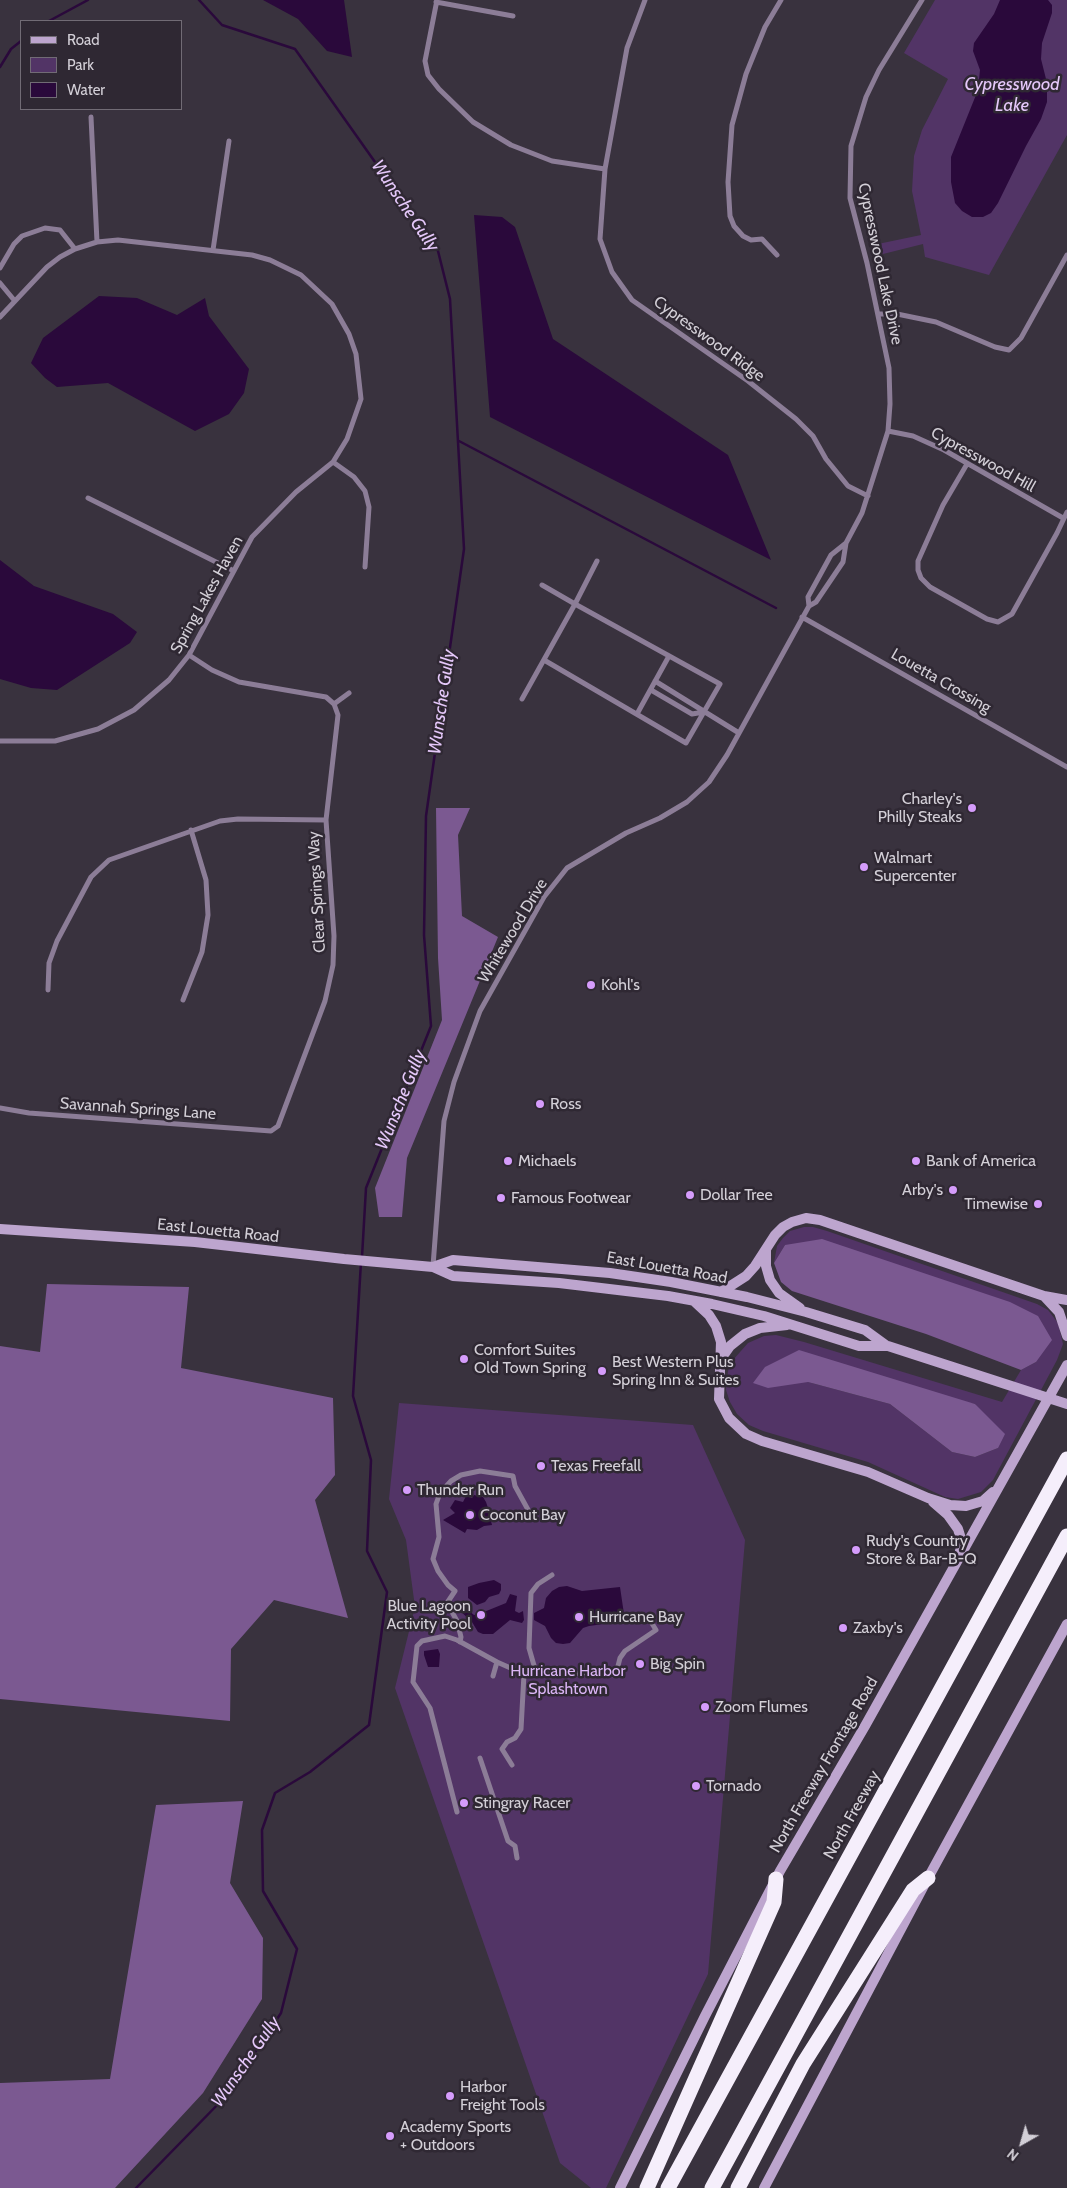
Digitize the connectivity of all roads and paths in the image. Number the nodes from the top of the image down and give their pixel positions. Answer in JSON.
{"nodes":[{"id":1,"x":645,"y":0,"type":"edge"},
{"id":2,"x":781,"y":0,"type":"edge"},
{"id":3,"x":922,"y":0,"type":"edge"},
{"id":4,"x":436,"y":1,"type":"edge"},
{"id":5,"x":513,"y":16,"type":"dead end"},
{"id":6,"x":91,"y":117,"type":"dead end"},
{"id":7,"x":229,"y":141,"type":"dead end"},
{"id":8,"x":605,"y":169,"type":"junction"},
{"id":9,"x":97,"y":242,"type":"junction"},
{"id":10,"x":75,"y":248,"type":"junction"},
{"id":11,"x":213,"y":250,"type":"junction"},
{"id":12,"x":1067,"y":255,"type":"edge"},
{"id":13,"x":777,"y":256,"type":"dead end"},
{"id":14,"x":0,"y":268,"type":"edge"},
{"id":15,"x":0,"y":284,"type":"edge"},
{"id":16,"x":14,"y":300,"type":"junction"},
{"id":17,"x":878,"y":314,"type":"junction"},
{"id":18,"x":0,"y":317,"type":"edge"},
{"id":19,"x":888,"y":431,"type":"junction"},
{"id":20,"x":333,"y":462,"type":"junction"},
{"id":21,"x":967,"y":464,"type":"junction"},
{"id":22,"x":868,"y":496,"type":"junction"},
{"id":23,"x":88,"y":498,"type":"dead end"},
{"id":24,"x":1067,"y":512,"type":"edge"},
{"id":25,"x":1063,"y":518,"type":"junction"},
{"id":26,"x":846,"y":543,"type":"junction"},
{"id":27,"x":597,"y":561,"type":"dead end"},
{"id":28,"x":365,"y":567,"type":"dead end"},
{"id":29,"x":823,"y":570,"type":"junction"},
{"id":30,"x":234,"y":571,"type":"junction"},
{"id":31,"x":832,"y":576,"type":"junction"},
{"id":32,"x":542,"y":585,"type":"dead end"},
{"id":33,"x":575,"y":604,"type":"junction"},
{"id":34,"x":809,"y":606,"type":"junction"},
{"id":35,"x":802,"y":617,"type":"junction"},
{"id":36,"x":189,"y":655,"type":"junction"},
{"id":37,"x":669,"y":656,"type":"junction"},
{"id":38,"x":544,"y":660,"type":"junction"},
{"id":39,"x":655,"y":681,"type":"junction"},
{"id":40,"x":651,"y":690,"type":"junction"},
{"id":41,"x":349,"y":693,"type":"dead end"},
{"id":42,"x":522,"y":699,"type":"dead end"},
{"id":43,"x":334,"y":704,"type":"junction"},
{"id":44,"x":704,"y":712,"type":"junction"},
{"id":45,"x":637,"y":714,"type":"junction"},
{"id":46,"x":739,"y":733,"type":"junction"},
{"id":47,"x":0,"y":741,"type":"edge"},
{"id":48,"x":1067,"y":767,"type":"edge"},
{"id":49,"x":326,"y":820,"type":"junction"},
{"id":50,"x":191,"y":830,"type":"junction"},
{"id":51,"x":48,"y":990,"type":"dead end"},
{"id":52,"x":183,"y":1000,"type":"dead end"},
{"id":53,"x":0,"y":1108,"type":"edge"},
{"id":54,"x":275,"y":1130,"type":"joint"},
{"id":55,"x":0,"y":1229,"type":"edge"},
{"id":56,"x":766,"y":1250,"type":"junction"},
{"id":57,"x":433,"y":1267,"type":"junction"},
{"id":58,"x":637,"y":1277,"type":"junction"},
{"id":59,"x":617,"y":1290,"type":"junction"},
{"id":60,"x":721,"y":1292,"type":"junction"},
{"id":61,"x":1044,"y":1296,"type":"junction"},
{"id":62,"x":1067,"y":1300,"type":"edge"},
{"id":63,"x":693,"y":1301,"type":"junction"},
{"id":64,"x":806,"y":1312,"type":"junction"},
{"id":65,"x":794,"y":1324,"type":"junction"},
{"id":66,"x":1067,"y":1336,"type":"edge"},
{"id":67,"x":888,"y":1346,"type":"junction"},
{"id":68,"x":1067,"y":1357,"type":"edge"},
{"id":69,"x":720,"y":1360,"type":"junction"},
{"id":70,"x":1066,"y":1366,"type":"edge"},
{"id":71,"x":1067,"y":1404,"type":"edge"},
{"id":72,"x":1067,"y":1459,"type":"edge"},
{"id":73,"x":999,"y":1486,"type":"junction"},
{"id":74,"x":928,"y":1498,"type":"junction"},
{"id":75,"x":532,"y":1517,"type":"dead end"},
{"id":76,"x":1067,"y":1536,"type":"edge"},
{"id":77,"x":959,"y":1558,"type":"junction"},
{"id":78,"x":552,"y":1575,"type":"dead end"},
{"id":79,"x":648,"y":1617,"type":"dead end"},
{"id":80,"x":1067,"y":1624,"type":"edge"},
{"id":81,"x":460,"y":1642,"type":"junction"},
{"id":82,"x":497,"y":1662,"type":"junction"},
{"id":83,"x":535,"y":1669,"type":"junction"},
{"id":84,"x":524,"y":1674,"type":"junction"},
{"id":85,"x":493,"y":1676,"type":"dead end"},
{"id":86,"x":480,"y":1758,"type":"dead end"},
{"id":87,"x":512,"y":1765,"type":"dead end"},
{"id":88,"x":457,"y":1812,"type":"dead end"},
{"id":89,"x":517,"y":1858,"type":"dead end"},
{"id":90,"x":928,"y":1878,"type":"junction"},
{"id":91,"x":776,"y":1879,"type":"junction"},
{"id":92,"x":620,"y":2188,"type":"edge"},
{"id":93,"x":647,"y":2188,"type":"edge"},
{"id":94,"x":668,"y":2188,"type":"edge"},
{"id":95,"x":712,"y":2188,"type":"edge"},
{"id":96,"x":738,"y":2188,"type":"edge"},
{"id":97,"x":764,"y":2188,"type":"edge"}],
"edges":[{"from":1,"to":8,"type":"street","name":"Cypresswood Ridge"},
{"from":2,"to":13,"type":"street"},
{"from":3,"to":17,"type":"street","name":"Cypresswood Lake Drive"},
{"from":4,"to":5,"type":"street"},
{"from":4,"to":8,"type":"street"},
{"from":6,"to":9,"type":"street"},
{"from":7,"to":11,"type":"street"},
{"from":8,"to":22,"type":"street","name":"Cypresswood Ridge"},
{"from":9,"to":10,"type":"street","name":"Spring Lakes Haven"},
{"from":9,"to":11,"type":"street","name":"Spring Lakes Haven"},
{"from":10,"to":14,"type":"street"},
{"from":10,"to":16,"type":"street","name":"Spring Lakes Haven"},
{"from":11,"to":20,"type":"street","name":"Spring Lakes Haven"},
{"from":12,"to":17,"type":"street"},
{"from":15,"to":16,"type":"street"},
{"from":16,"to":18,"type":"street","name":"Spring Lakes Haven"},
{"from":17,"to":19,"type":"street","name":"Cypresswood Lake Drive"},
{"from":19,"to":21,"type":"street","name":"Cypresswood Hill"},
{"from":19,"to":22,"type":"street","name":"Cypresswood Lake Drive"},
{"from":20,"to":28,"type":"street"},
{"from":20,"to":30,"type":"street","name":"Spring Lakes Haven"},
{"from":21,"to":25,"type":"street","name":"Cypresswood Hill"},
{"from":21,"to":25,"type":"street"},
{"from":22,"to":26,"type":"street","name":"Cypresswood Lake Drive"},
{"from":23,"to":30,"type":"street"},
{"from":24,"to":25,"type":"street"},
{"from":26,"to":29,"type":"street","name":"Cypresswood Lake Drive"},
{"from":26,"to":31,"type":"street","name":"Cypresswood Lake Drive"},
{"from":27,"to":33,"type":"street"},
{"from":29,"to":31,"type":"street"},
{"from":29,"to":34,"type":"street","name":"Cypresswood Lake Drive"},
{"from":30,"to":36,"type":"street","name":"Spring Lakes Haven"},
{"from":31,"to":34,"type":"street","name":"Cypresswood Lake Drive"},
{"from":32,"to":33,"type":"street"},
{"from":33,"to":37,"type":"street"},
{"from":33,"to":38,"type":"street"},
{"from":34,"to":35,"type":"street","name":"Cypresswood Lake Drive"},
{"from":35,"to":46,"type":"street","name":"Whitewood Drive"},
{"from":35,"to":48,"type":"street","name":"Louetta Crossing"},
{"from":36,"to":43,"type":"street"},
{"from":36,"to":47,"type":"street","name":"Spring Lakes Haven"},
{"from":37,"to":39,"type":"street"},
{"from":37,"to":44,"type":"street"},
{"from":38,"to":42,"type":"street"},
{"from":38,"to":45,"type":"street"},
{"from":39,"to":40,"type":"street"},
{"from":39,"to":44,"type":"street"},
{"from":40,"to":44,"type":"street"},
{"from":40,"to":45,"type":"street"},
{"from":41,"to":43,"type":"street"},
{"from":43,"to":49,"type":"street","name":"Clear Springs Way"},
{"from":44,"to":45,"type":"street"},
{"from":44,"to":46,"type":"street"},
{"from":46,"to":57,"type":"street","name":"Whitewood Drive"},
{"from":49,"to":50,"type":"street"},
{"from":49,"to":54,"type":"street","name":"Clear Springs Way"},
{"from":50,"to":51,"type":"street"},
{"from":50,"to":52,"type":"street"},
{"from":53,"to":54,"type":"street","name":"Savannah Springs Lane"},
{"from":55,"to":57,"type":"main road","name":"East Louetta Road"},
{"from":56,"to":60,"type":"main road"},
{"from":56,"to":61,"type":"main road"},
{"from":56,"to":64,"type":"main road"},
{"from":57,"to":58,"type":"main road","name":"East Louetta Road"},
{"from":57,"to":59,"type":"main road","name":"East Louetta Road"},
{"from":58,"to":59,"type":"main road"},
{"from":58,"to":60,"type":"main road","name":"East Louetta Road"},
{"from":59,"to":63,"type":"main road","name":"East Louetta Road"},
{"from":60,"to":64,"type":"main road","name":"East Louetta Road"},
{"from":61,"to":62,"type":"main road"},
{"from":61,"to":66,"type":"main road"},
{"from":63,"to":65,"type":"main road","name":"East Louetta Road"},
{"from":63,"to":69,"type":"main road"},
{"from":64,"to":67,"type":"main road","name":"East Louetta Road"},
{"from":65,"to":67,"type":"main road","name":"East Louetta Road"},
{"from":65,"to":69,"type":"main road"},
{"from":67,"to":71,"type":"main road","name":"East Louetta Road"},
{"from":68,"to":70,"type":"main road","name":"North Freeway Frontage Road"},
{"from":69,"to":74,"type":"main road"},
{"from":70,"to":73,"type":"main road","name":"North Freeway Frontage Road"},
{"from":72,"to":94,"type":"highway","name":"North Freeway"},
{"from":73,"to":74,"type":"main road"},
{"from":73,"to":77,"type":"main road","name":"North Freeway Frontage Road"},
{"from":74,"to":77,"type":"main road"},
{"from":75,"to":81,"type":"street"},
{"from":76,"to":95,"type":"highway"},
{"from":77,"to":91,"type":"main road","name":"North Freeway Frontage Road"},
{"from":78,"to":83,"type":"street"},
{"from":79,"to":83,"type":"street"},
{"from":80,"to":90,"type":"main road"},
{"from":81,"to":82,"type":"street"},
{"from":81,"to":88,"type":"street"},
{"from":82,"to":84,"type":"street"},
{"from":82,"to":85,"type":"street"},
{"from":83,"to":84,"type":"street"},
{"from":84,"to":87,"type":"street"},
{"from":86,"to":89,"type":"street"},
{"from":90,"to":96,"type":"highway"},
{"from":90,"to":97,"type":"main road"},
{"from":91,"to":92,"type":"main road","name":"North Freeway Frontage Road"},
{"from":91,"to":93,"type":"highway"}]}
